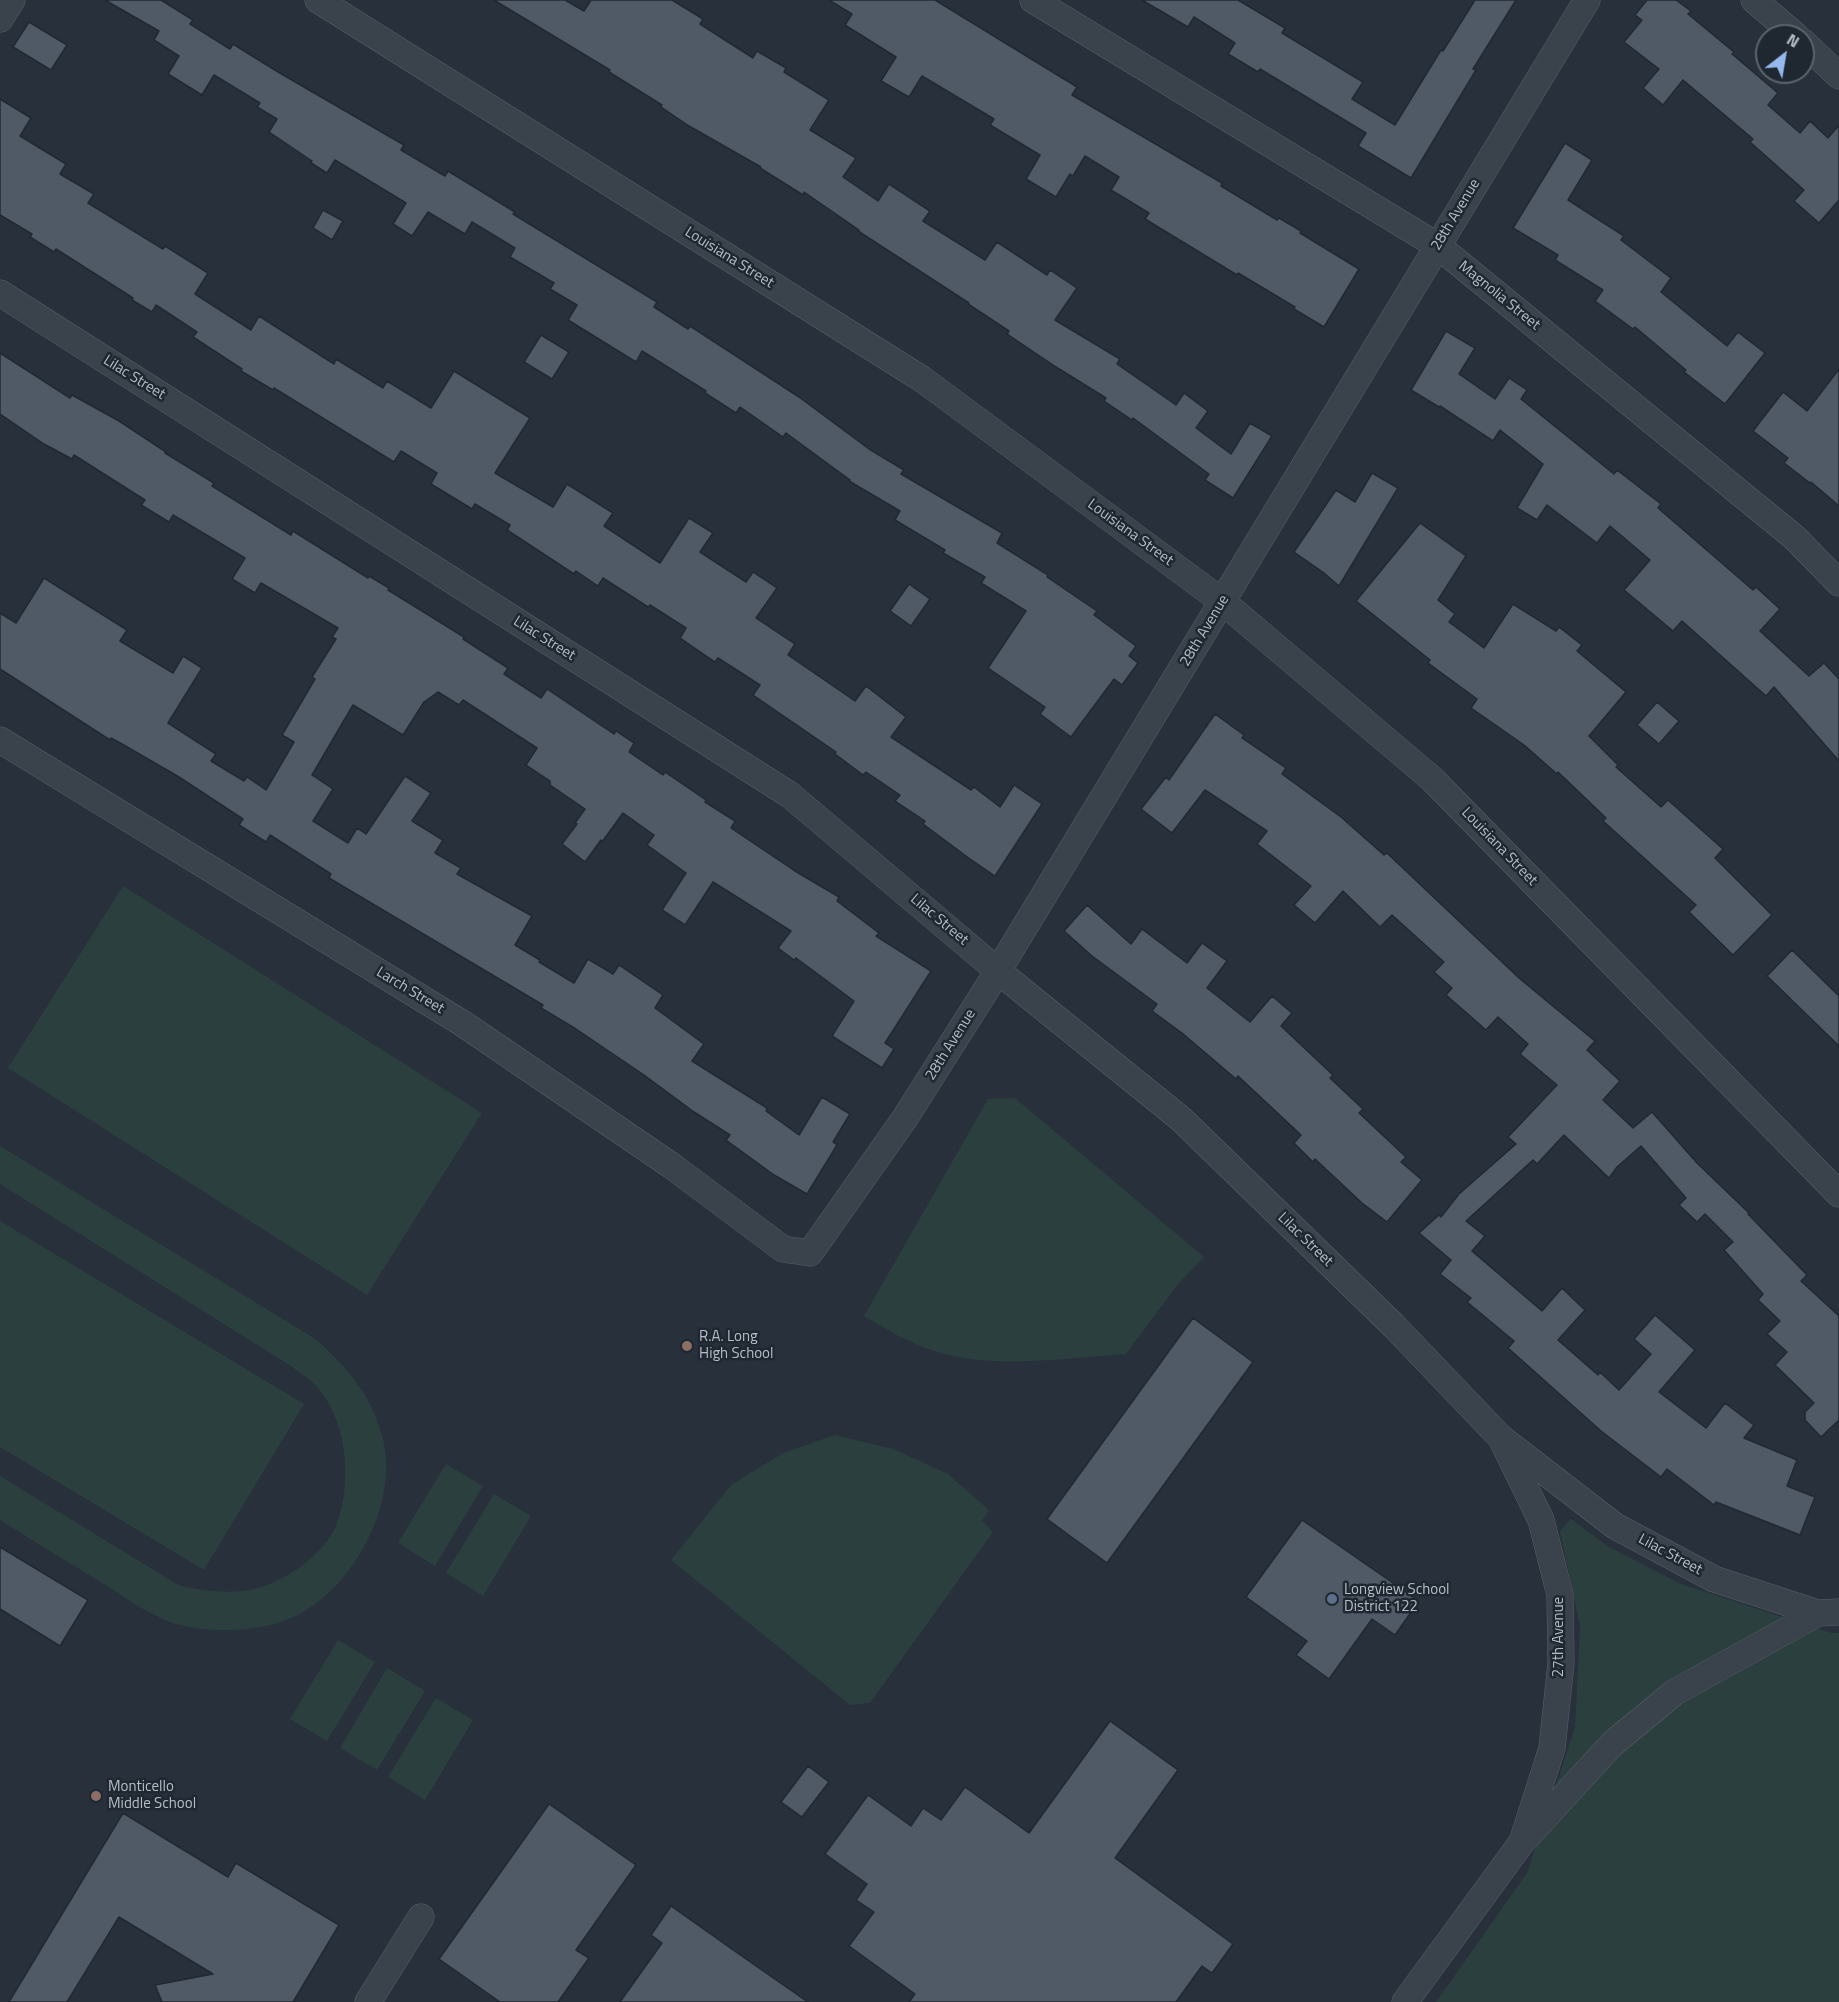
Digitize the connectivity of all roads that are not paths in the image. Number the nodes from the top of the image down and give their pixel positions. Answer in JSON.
{"nodes":[{"id":1,"x":12,"y":0,"type":"edge"},
{"id":2,"x":318,"y":0,"type":"edge"},
{"id":3,"x":1033,"y":0,"type":"edge"},
{"id":4,"x":1587,"y":0,"type":"edge"},
{"id":5,"x":1754,"y":0,"type":"edge"},
{"id":6,"x":0,"y":20,"type":"edge"},
{"id":7,"x":1782,"y":24,"type":"edge"},
{"id":8,"x":1815,"y":53,"type":"edge"},
{"id":9,"x":1839,"y":76,"type":"edge"},
{"id":10,"x":1438,"y":246,"type":"junction"},
{"id":11,"x":0,"y":292,"type":"edge"},
{"id":12,"x":1839,"y":583,"type":"edge"},
{"id":13,"x":1223,"y":602,"type":"junction"},
{"id":14,"x":0,"y":740,"type":"edge"},
{"id":15,"x":998,"y":971,"type":"junction"},
{"id":16,"x":1839,"y":1194,"type":"edge"},
{"id":17,"x":810,"y":1253,"type":"joint"},
{"id":18,"x":1502,"y":1438,"type":"junction"},
{"id":19,"x":1828,"y":1612,"type":"edge"},
{"id":20,"x":1522,"y":1842,"type":"junction"},
{"id":21,"x":421,"y":1917,"type":"dead end"},
{"id":22,"x":368,"y":2002,"type":"edge"},
{"id":23,"x":1405,"y":2002,"type":"edge"}],
"edges":[{"from":1,"to":6,"type":"street"},
{"from":2,"to":13,"type":"street","name":"Louisiana Street"},
{"from":3,"to":10,"type":"street","name":"Magnolia Street"},
{"from":4,"to":10,"type":"street","name":"28th Avenue"},
{"from":5,"to":7,"type":"street"},
{"from":8,"to":9,"type":"street"},
{"from":10,"to":12,"type":"street","name":"Magnolia Street"},
{"from":10,"to":13,"type":"street","name":"28th Avenue"},
{"from":11,"to":15,"type":"street","name":"Lilac Street"},
{"from":13,"to":15,"type":"street","name":"28th Avenue"},
{"from":13,"to":16,"type":"street","name":"Louisiana Street"},
{"from":14,"to":17,"type":"street","name":"Larch Street"},
{"from":15,"to":17,"type":"street","name":"28th Avenue"},
{"from":15,"to":18,"type":"street","name":"Lilac Street"},
{"from":18,"to":19,"type":"street","name":"Lilac Street"},
{"from":18,"to":20,"type":"street","name":"27th Avenue"},
{"from":19,"to":20,"type":"street","name":"27th Avenue"},
{"from":20,"to":23,"type":"street","name":"27th Avenue"},
{"from":21,"to":22,"type":"street"}]}
